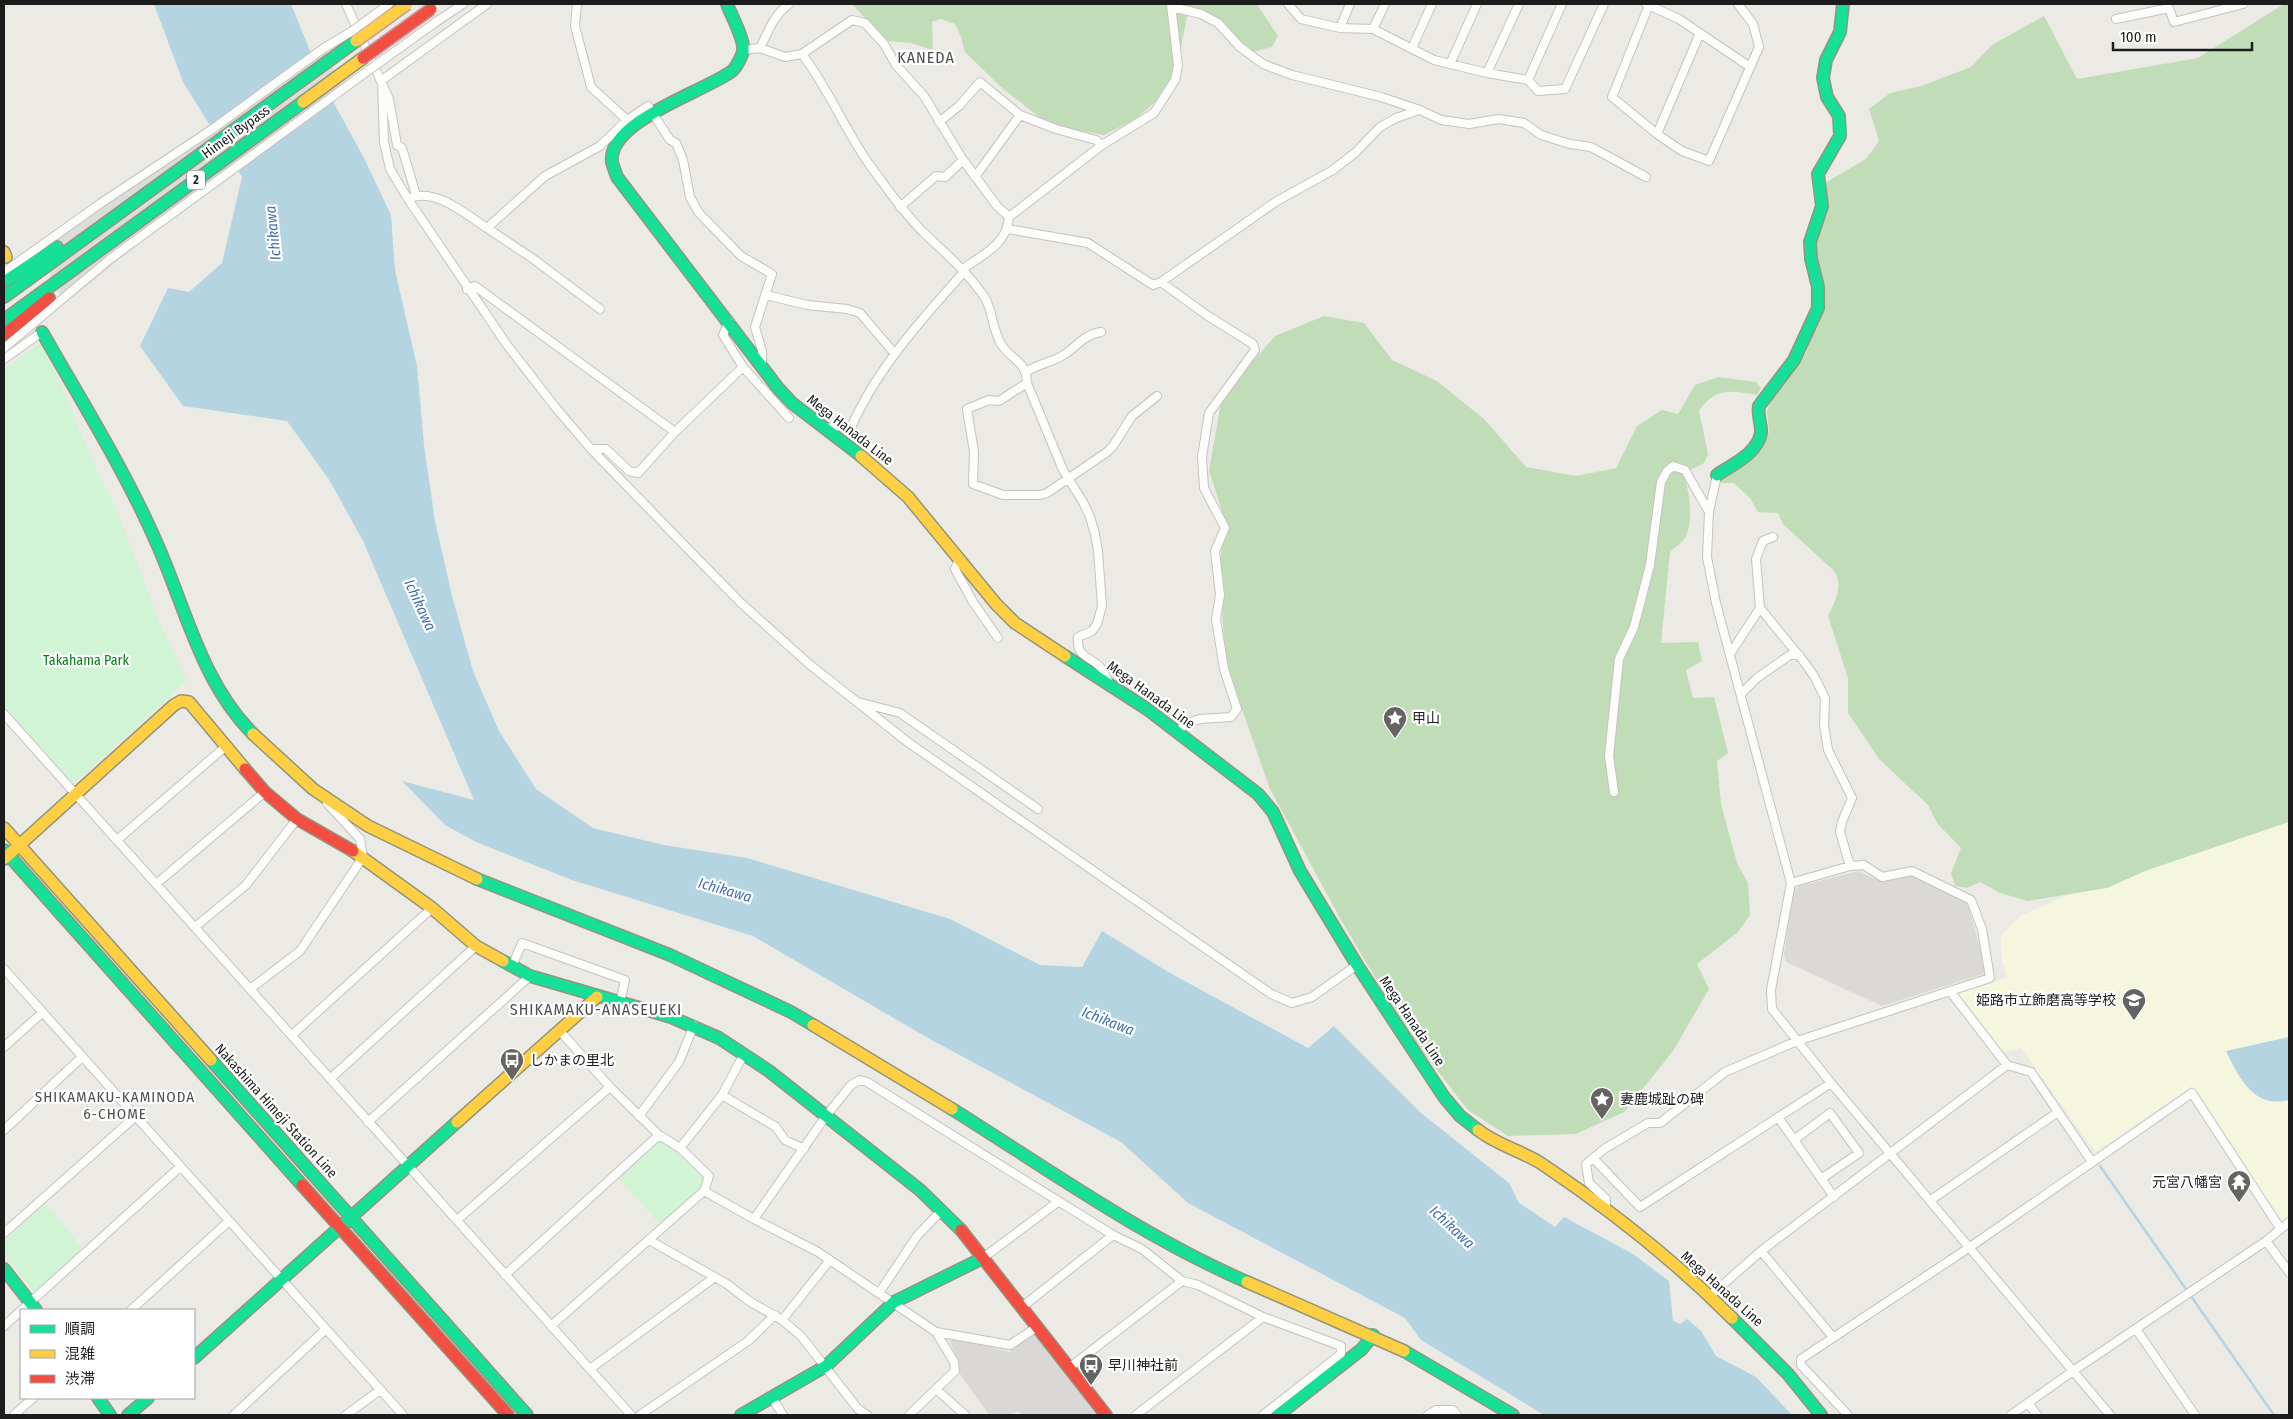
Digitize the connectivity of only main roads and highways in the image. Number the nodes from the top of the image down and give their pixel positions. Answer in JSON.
{"nodes":[{"id":1,"x":407,"y":4,"type":"edge"},
{"id":2,"x":727,"y":4,"type":"edge"},
{"id":3,"x":1843,"y":4,"type":"edge"},
{"id":4,"x":434,"y":6,"type":"edge"},
{"id":5,"x":42,"y":256,"type":"junction"},
{"id":6,"x":4,"y":282,"type":"edge"},
{"id":7,"x":58,"y":291,"type":"junction"},
{"id":8,"x":4,"y":297,"type":"edge"},
{"id":9,"x":4,"y":320,"type":"edge"},
{"id":10,"x":42,"y":332,"type":"road end"},
{"id":11,"x":4,"y":335,"type":"edge"},
{"id":12,"x":1717,"y":476,"type":"road end"},
{"id":13,"x":4,"y":828,"type":"edge"},
{"id":14,"x":19,"y":844,"type":"junction"},
{"id":15,"x":5,"y":855,"type":"edge"},
{"id":16,"x":597,"y":997,"type":"junction"},
{"id":17,"x":351,"y":1218,"type":"junction"},
{"id":18,"x":340,"y":1228,"type":"junction"},
{"id":19,"x":983,"y":1258,"type":"junction"},
{"id":20,"x":4,"y":1269,"type":"edge"},
{"id":21,"x":33,"y":1306,"type":"edge"},
{"id":22,"x":1373,"y":1335,"type":"junction"},
{"id":23,"x":195,"y":1357,"type":"edge"},
{"id":24,"x":99,"y":1399,"type":"edge"},
{"id":25,"x":147,"y":1399,"type":"edge"},
{"id":26,"x":110,"y":1415,"type":"edge"},
{"id":27,"x":128,"y":1415,"type":"edge"},
{"id":28,"x":508,"y":1415,"type":"edge"},
{"id":29,"x":527,"y":1415,"type":"edge"},
{"id":30,"x":741,"y":1415,"type":"edge"},
{"id":31,"x":1106,"y":1415,"type":"edge"},
{"id":32,"x":1278,"y":1415,"type":"edge"},
{"id":33,"x":1512,"y":1415,"type":"edge"},
{"id":34,"x":1821,"y":1415,"type":"edge"}],
"edges":[{"from":1,"to":5,"type":"main road","name":"Himeji Bypass","number":"2","bridge":true},
{"from":2,"to":34,"type":"main road","name":"Mega Hanada Line"},
{"from":3,"to":12,"type":"main road"},
{"from":4,"to":7,"type":"main road","name":"Himeji Bypass","number":"2","bridge":true},
{"from":5,"to":6,"type":"main road"},
{"from":5,"to":8,"type":"main road"},
{"from":7,"to":9,"type":"main road"},
{"from":7,"to":11,"type":"main road"},
{"from":10,"to":22,"type":"main road"},
{"from":13,"to":14,"type":"main road","name":"Nakashima Himeji Station Line"},
{"from":14,"to":15,"type":"main road"},
{"from":14,"to":16,"type":"main road"},
{"from":14,"to":17,"type":"main road","name":"Nakashima Himeji Station Line"},
{"from":15,"to":18,"type":"main road"},
{"from":16,"to":17,"type":"main road"},
{"from":16,"to":19,"type":"main road"},
{"from":17,"to":18,"type":"main road"},
{"from":17,"to":29,"type":"main road","name":"Nakashima Himeji Station Line"},
{"from":18,"to":23,"type":"main road"},
{"from":18,"to":28,"type":"main road"},
{"from":19,"to":30,"type":"main road"},
{"from":19,"to":31,"type":"main road"},
{"from":20,"to":21,"type":"main road"},
{"from":22,"to":32,"type":"main road"},
{"from":22,"to":33,"type":"main road"},
{"from":24,"to":26,"type":"main road"},
{"from":25,"to":27,"type":"main road"}]}
